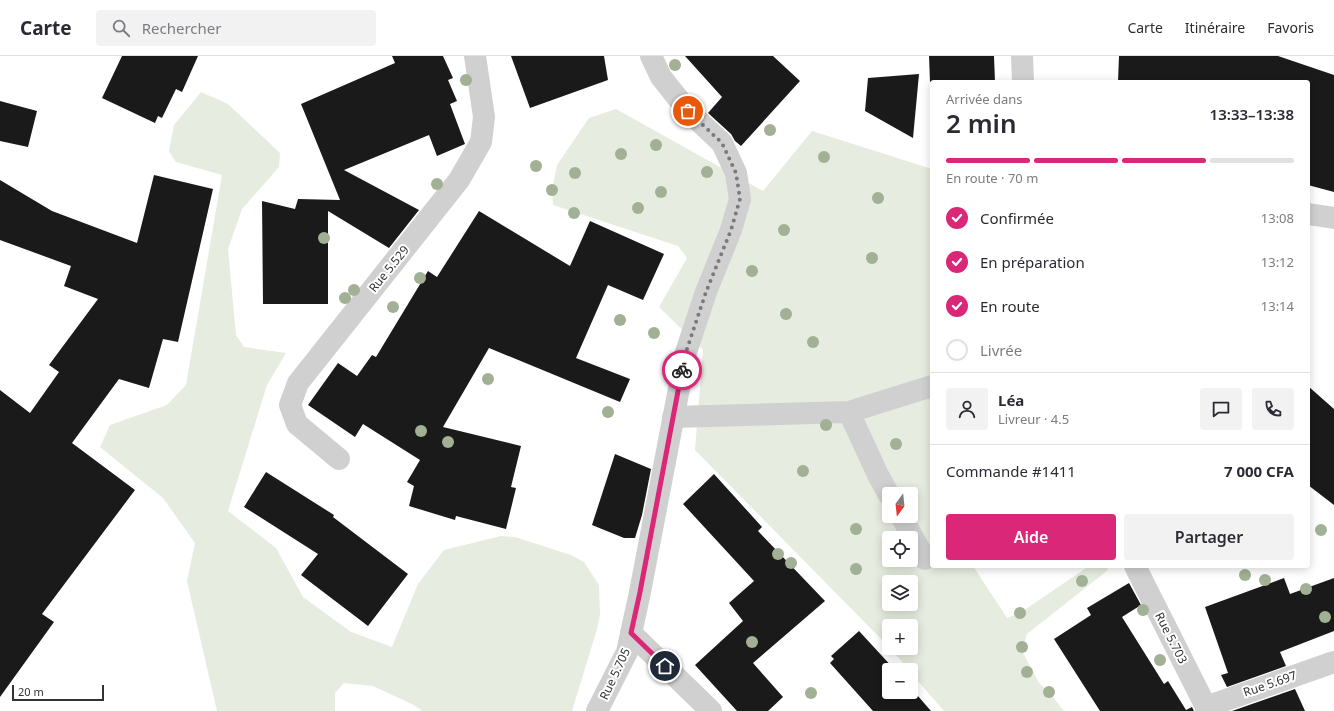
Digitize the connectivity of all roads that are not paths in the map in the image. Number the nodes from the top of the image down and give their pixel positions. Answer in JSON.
{"nodes":[{"id":1,"x":475,"y":56,"type":"edge"},
{"id":2,"x":651,"y":56,"type":"edge"},
{"id":3,"x":1022,"y":56,"type":"edge"},
{"id":4,"x":1023,"y":80,"type":"edge"},
{"id":5,"x":1310,"y":214,"type":"edge"},
{"id":6,"x":1334,"y":218,"type":"edge"},
{"id":7,"x":930,"y":387,"type":"edge"},
{"id":8,"x":849,"y":412,"type":"junction"},
{"id":9,"x":673,"y":417,"type":"junction"},
{"id":10,"x":339,"y":459,"type":"dead end"},
{"id":11,"x":885,"y":487,"type":"edge"},
{"id":12,"x":905,"y":523,"type":"edge"},
{"id":13,"x":925,"y":559,"type":"dead end"},
{"id":14,"x":1136,"y":568,"type":"edge"},
{"id":15,"x":631,"y":633,"type":"junction"},
{"id":16,"x":1334,"y":662,"type":"edge"},
{"id":17,"x":1206,"y":709,"type":"edge"},
{"id":18,"x":597,"y":711,"type":"edge"},
{"id":19,"x":711,"y":711,"type":"edge"}],
"edges":[{"from":1,"to":10,"type":"street","name":"Rue 5.529"},
{"from":2,"to":9,"type":"street","name":"Rue 5.705"},
{"from":3,"to":4,"type":"street"},
{"from":5,"to":6,"type":"street"},
{"from":7,"to":8,"type":"street"},
{"from":8,"to":9,"type":"street"},
{"from":8,"to":11,"type":"street"},
{"from":9,"to":15,"type":"street","name":"Rue 5.705"},
{"from":12,"to":13,"type":"street"},
{"from":14,"to":17,"type":"street","name":"Rue 5.703"},
{"from":15,"to":18,"type":"street","name":"Rue 5.705"},
{"from":15,"to":19,"type":"street"},
{"from":16,"to":17,"type":"street","name":"Rue 5.697"}]}
